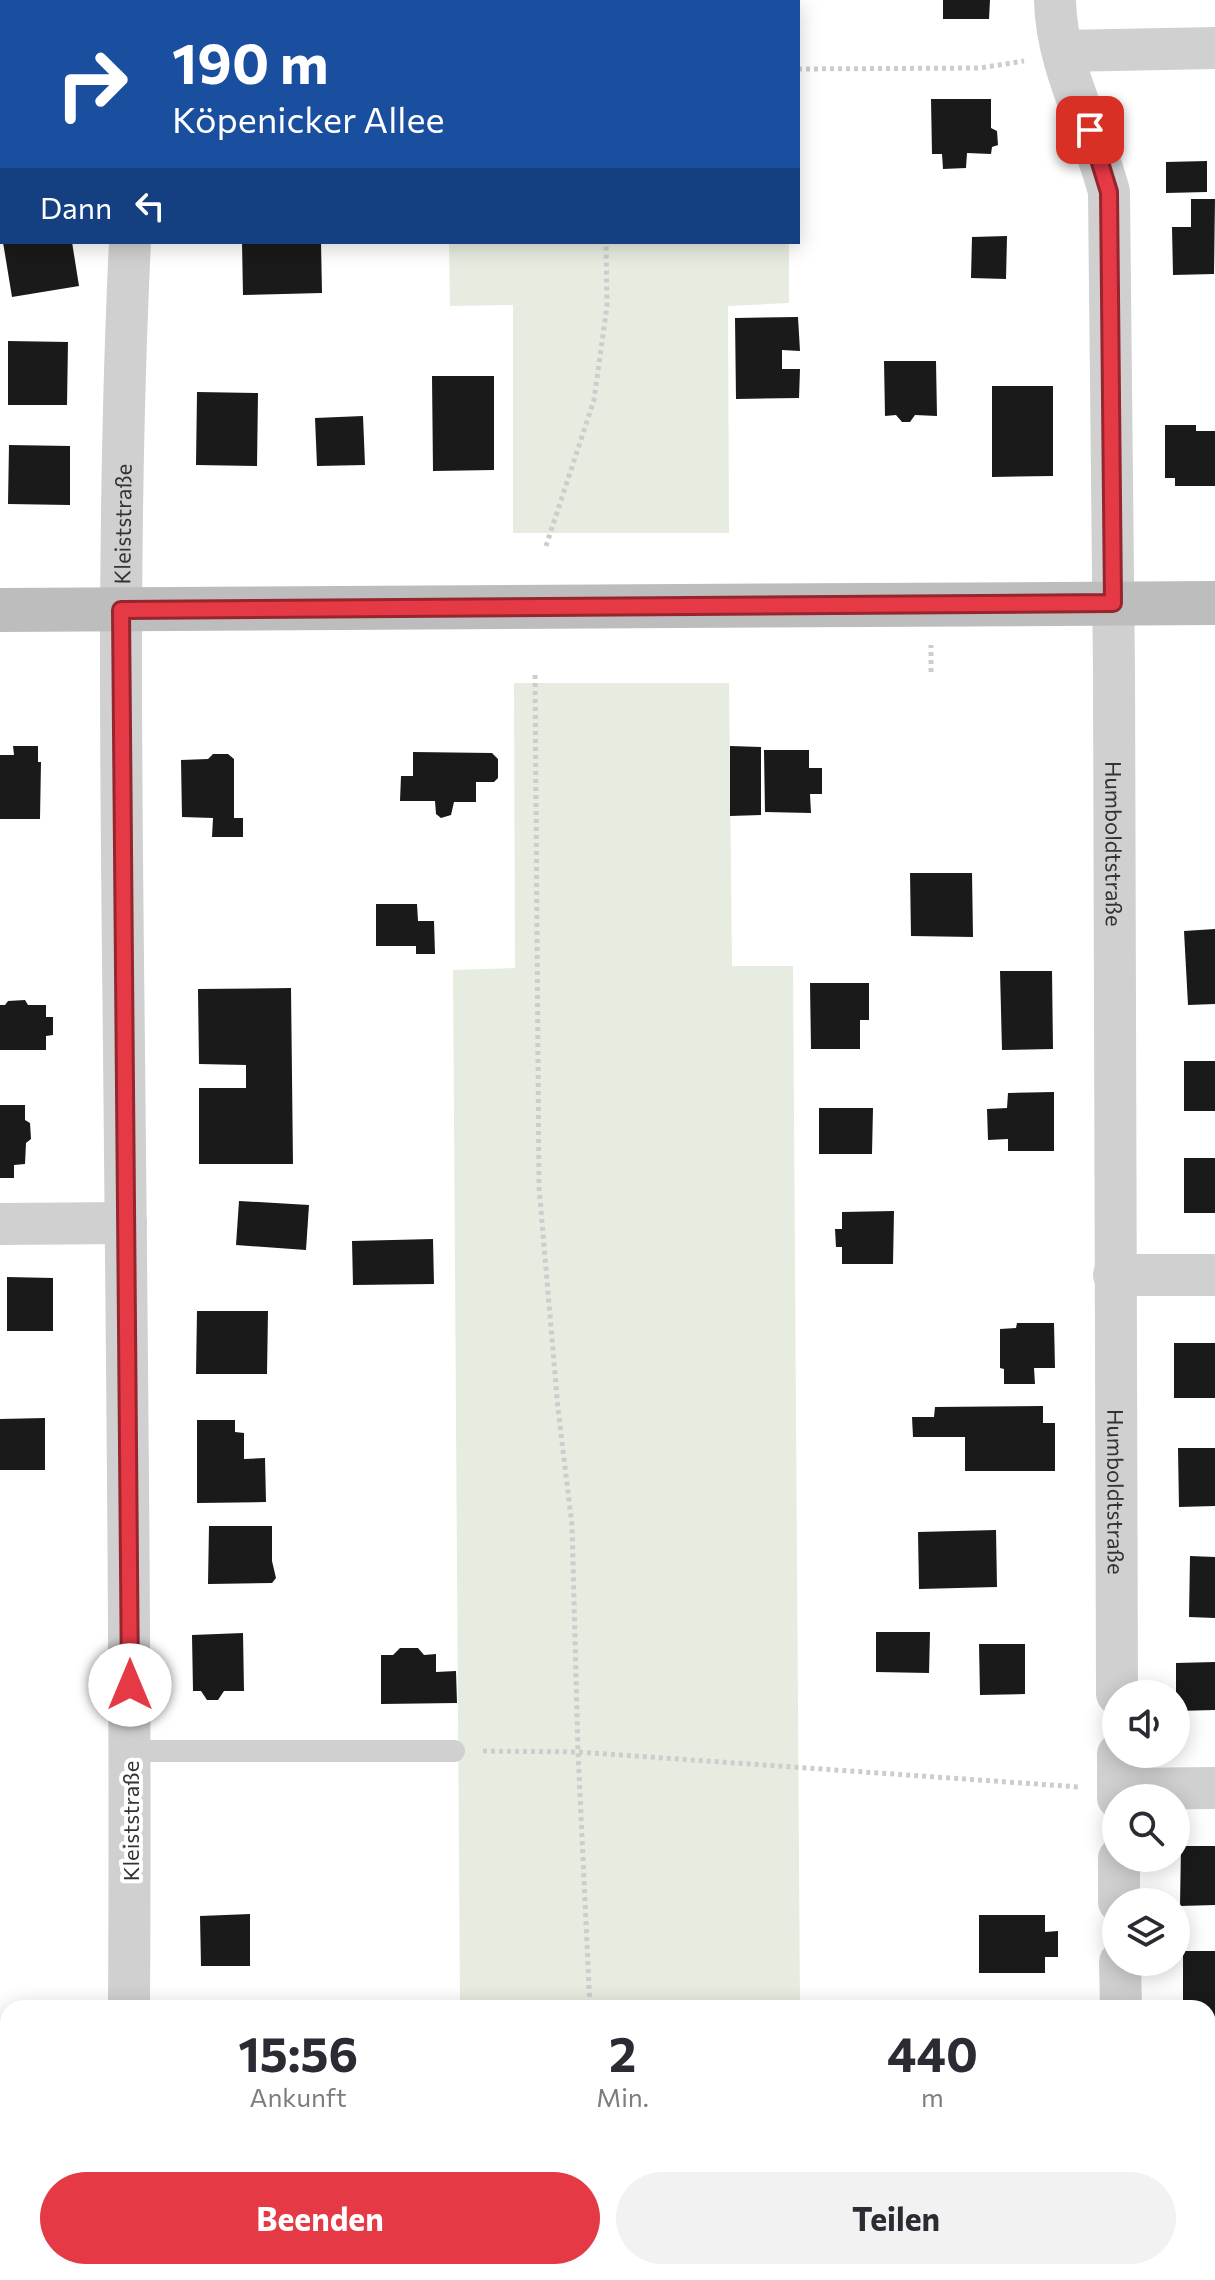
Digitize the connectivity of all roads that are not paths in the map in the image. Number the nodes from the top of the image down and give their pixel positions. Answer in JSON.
{"nodes":[{"id":1,"x":1055,"y":0,"type":"edge"},
{"id":2,"x":1215,"y":48,"type":"edge"},
{"id":3,"x":1063,"y":51,"type":"junction"},
{"id":4,"x":130,"y":244,"type":"edge"},
{"id":5,"x":1113,"y":603,"type":"junction"},
{"id":6,"x":1215,"y":603,"type":"edge"},
{"id":7,"x":0,"y":610,"type":"edge"},
{"id":8,"x":121,"y":610,"type":"junction"},
{"id":9,"x":126,"y":1223,"type":"junction"},
{"id":10,"x":0,"y":1224,"type":"edge"},
{"id":11,"x":1114,"y":1275,"type":"junction"},
{"id":12,"x":1215,"y":1275,"type":"edge"},
{"id":13,"x":1117,"y":1680,"type":"edge"},
{"id":14,"x":131,"y":1751,"type":"junction"},
{"id":15,"x":454,"y":1751,"type":"road end"},
{"id":16,"x":1118,"y":1780,"type":"edge"},
{"id":17,"x":1215,"y":1788,"type":"edge"},
{"id":18,"x":1120,"y":1976,"type":"edge"},
{"id":19,"x":129,"y":2000,"type":"edge"},
{"id":20,"x":1121,"y":2000,"type":"edge"}],
"edges":[{"from":1,"to":3,"type":"street","name":"Humboldtstraße"},
{"from":2,"to":3,"type":"street"},
{"from":3,"to":5,"type":"street","name":"Humboldtstraße"},
{"from":4,"to":8,"type":"street","name":"Kleiststraße"},
{"from":5,"to":6,"type":"street"},
{"from":5,"to":8,"type":"street"},
{"from":5,"to":11,"type":"street","name":"Humboldtstraße"},
{"from":7,"to":8,"type":"street"},
{"from":8,"to":9,"type":"street","name":"Kleiststraße"},
{"from":9,"to":10,"type":"street"},
{"from":9,"to":14,"type":"street","name":"Kleiststraße"},
{"from":11,"to":12,"type":"street"},
{"from":11,"to":13,"type":"street","name":"Humboldtstraße"},
{"from":14,"to":15,"type":"lane"},
{"from":14,"to":19,"type":"street","name":"Kleiststraße"},
{"from":16,"to":17,"type":"street"},
{"from":18,"to":20,"type":"street"}]}
